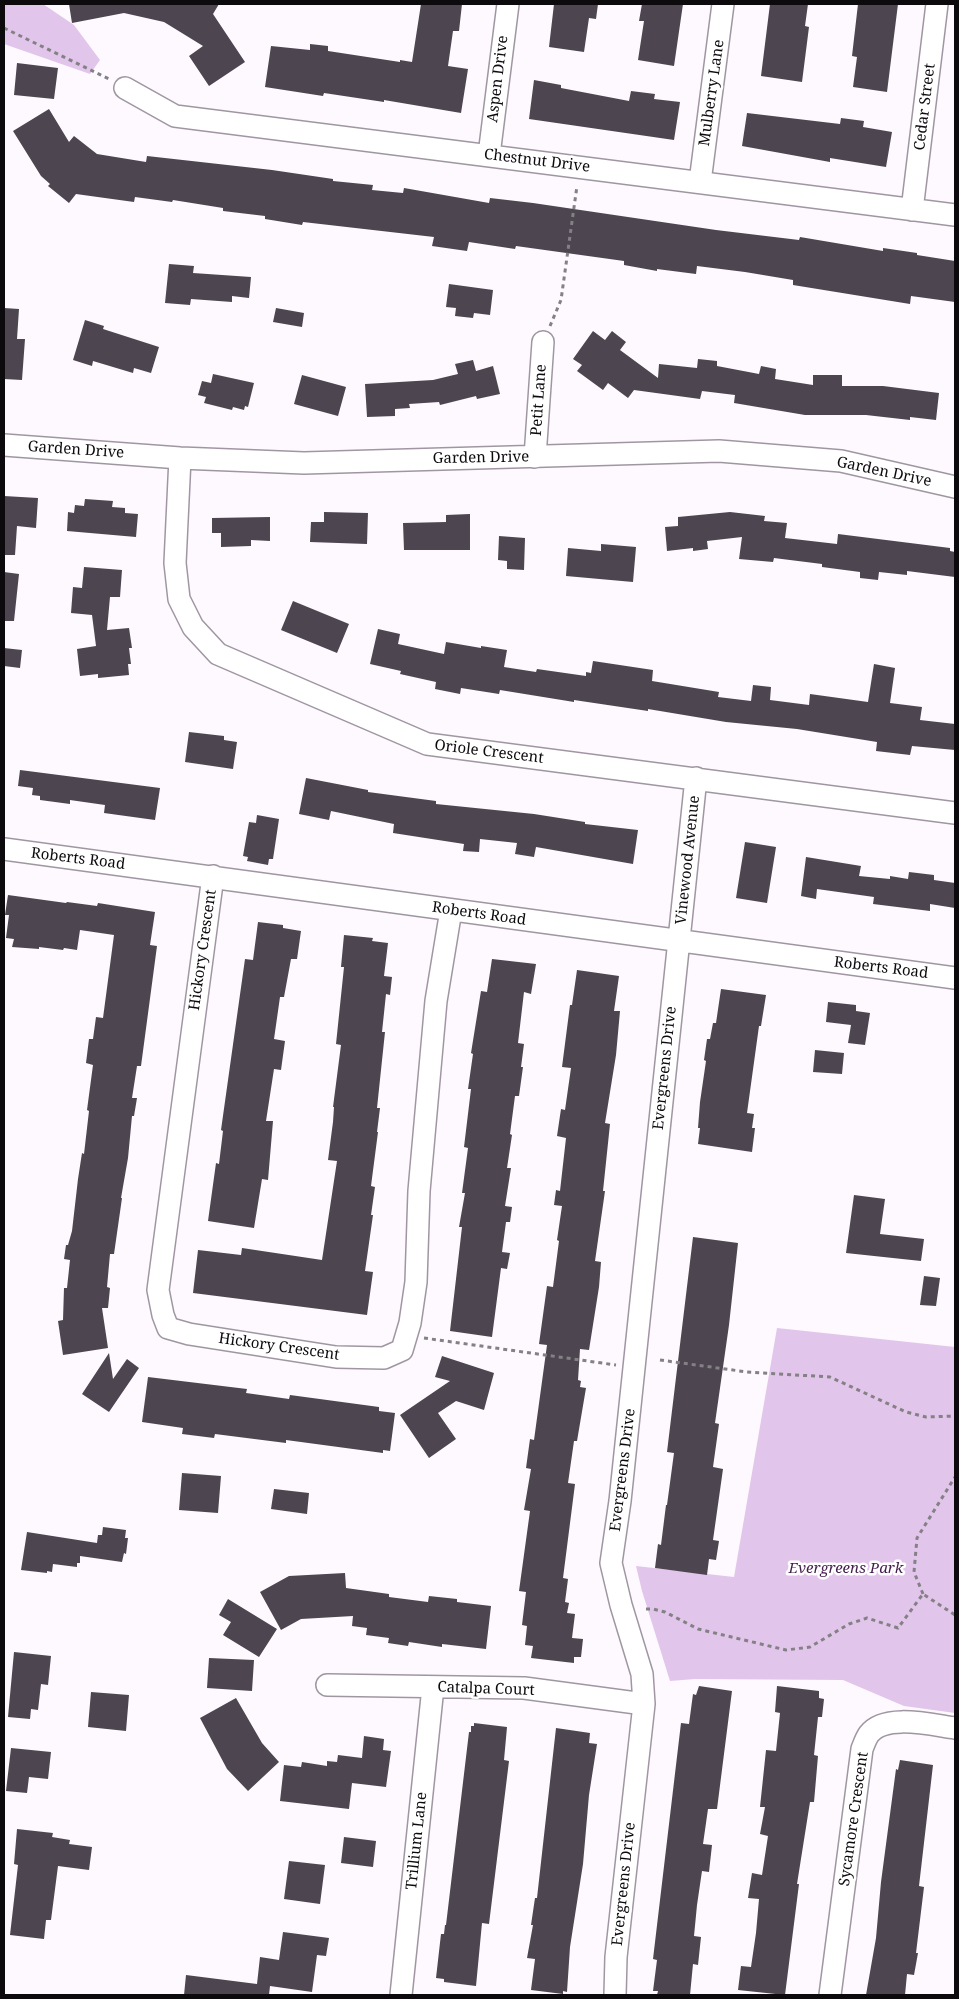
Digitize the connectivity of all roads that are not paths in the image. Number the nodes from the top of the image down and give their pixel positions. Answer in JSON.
{"nodes":[{"id":1,"x":508,"y":4,"type":"edge"},
{"id":2,"x":724,"y":4,"type":"edge"},
{"id":3,"x":937,"y":4,"type":"edge"},
{"id":4,"x":124,"y":88,"type":"dead end"},
{"id":5,"x":489,"y":155,"type":"junction"},
{"id":6,"x":700,"y":182,"type":"junction"},
{"id":7,"x":912,"y":210,"type":"junction"},
{"id":8,"x":955,"y":216,"type":"edge"},
{"id":9,"x":543,"y":342,"type":"road end"},
{"id":10,"x":4,"y":445,"type":"edge"},
{"id":11,"x":535,"y":457,"type":"junction"},
{"id":12,"x":180,"y":458,"type":"junction"},
{"id":13,"x":955,"y":487,"type":"edge"},
{"id":14,"x":696,"y":778,"type":"junction"},
{"id":15,"x":955,"y":813,"type":"edge"},
{"id":16,"x":4,"y":849,"type":"edge"},
{"id":17,"x":213,"y":876,"type":"junction"},
{"id":18,"x":451,"y":910,"type":"junction"},
{"id":19,"x":679,"y":942,"type":"junction"},
{"id":20,"x":955,"y":978,"type":"edge"},
{"id":21,"x":327,"y":1685,"type":"dead end"},
{"id":22,"x":433,"y":1688,"type":"junction"},
{"id":23,"x":644,"y":1704,"type":"junction"},
{"id":24,"x":955,"y":1728,"type":"edge"},
{"id":25,"x":401,"y":1995,"type":"edge"},
{"id":26,"x":615,"y":1995,"type":"edge"},
{"id":27,"x":830,"y":1995,"type":"edge"}],
"edges":[{"from":1,"to":5,"type":"street","name":"Aspen Drive"},
{"from":2,"to":6,"type":"street","name":"Mulberry Lane"},
{"from":3,"to":7,"type":"street","name":"Cedar Street"},
{"from":4,"to":5,"type":"street","name":"Chestnut Drive"},
{"from":5,"to":6,"type":"street","name":"Chestnut Drive"},
{"from":6,"to":7,"type":"street","name":"Chestnut Drive"},
{"from":7,"to":8,"type":"street","name":"Chestnut Drive"},
{"from":9,"to":11,"type":"street","name":"Petit Lane"},
{"from":10,"to":12,"type":"street","name":"Garden Drive"},
{"from":11,"to":12,"type":"street","name":"Garden Drive"},
{"from":11,"to":13,"type":"street","name":"Garden Drive"},
{"from":12,"to":14,"type":"street","name":"Oriole Crescent"},
{"from":14,"to":15,"type":"street","name":"Oriole Crescent"},
{"from":14,"to":19,"type":"street","name":"Vinewood Avenue"},
{"from":16,"to":17,"type":"street","name":"Roberts Road"},
{"from":17,"to":18,"type":"street","name":"Roberts Road"},
{"from":17,"to":18,"type":"street","name":"Hickory Crescent"},
{"from":18,"to":19,"type":"street","name":"Roberts Road"},
{"from":19,"to":20,"type":"street","name":"Roberts Road"},
{"from":19,"to":23,"type":"street","name":"Evergreens Drive"},
{"from":21,"to":22,"type":"street","name":"Catalpa Court"},
{"from":22,"to":23,"type":"street","name":"Catalpa Court"},
{"from":22,"to":25,"type":"street","name":"Trillium Lane"},
{"from":23,"to":26,"type":"street","name":"Evergreens Drive"},
{"from":24,"to":27,"type":"street","name":"Sycamore Crescent"}]}
